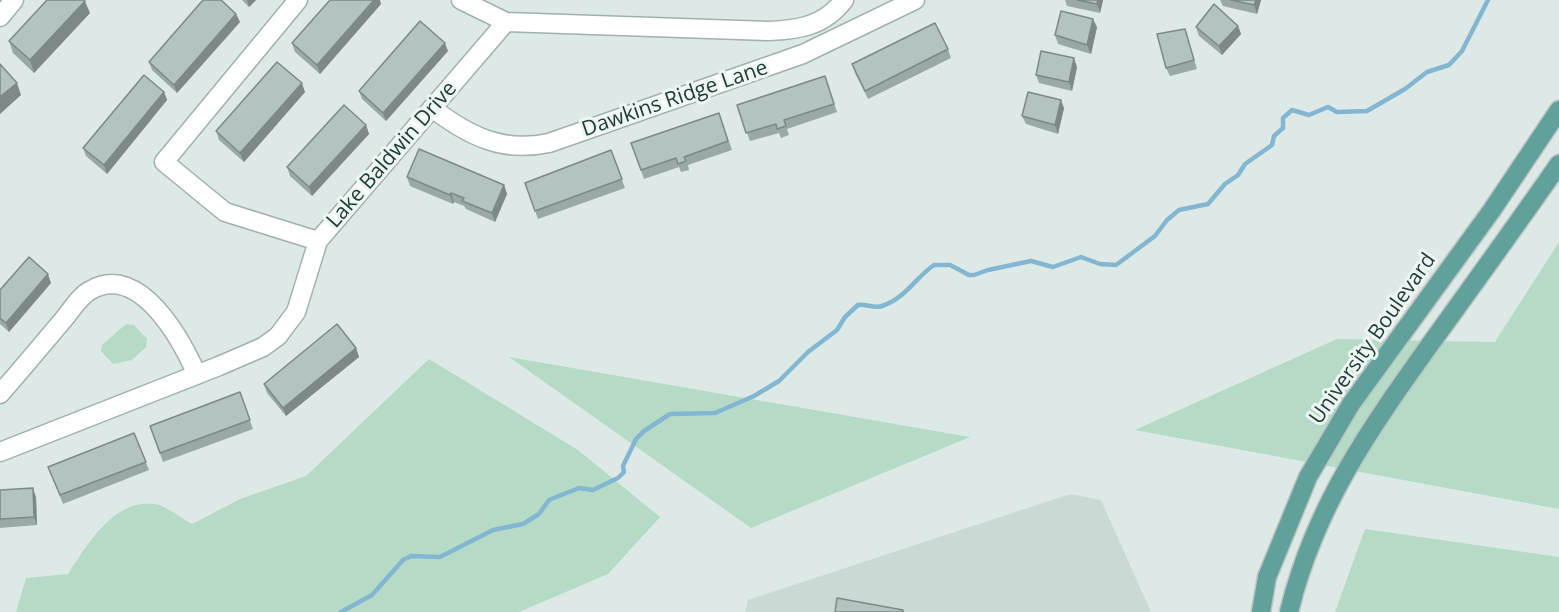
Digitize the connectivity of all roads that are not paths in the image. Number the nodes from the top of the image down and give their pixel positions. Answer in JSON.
{"nodes":[{"id":1,"x":14,"y":0,"type":"edge"},
{"id":2,"x":298,"y":0,"type":"edge"},
{"id":3,"x":461,"y":0,"type":"edge"},
{"id":4,"x":844,"y":0,"type":"edge"},
{"id":5,"x":915,"y":0,"type":"edge"},
{"id":6,"x":0,"y":17,"type":"edge"},
{"id":7,"x":506,"y":22,"type":"junction"},
{"id":8,"x":432,"y":108,"type":"junction"},
{"id":9,"x":1559,"y":110,"type":"edge"},
{"id":10,"x":1559,"y":164,"type":"edge"},
{"id":11,"x":318,"y":241,"type":"junction"},
{"id":12,"x":197,"y":375,"type":"junction"},
{"id":13,"x":0,"y":394,"type":"edge"},
{"id":14,"x":0,"y":452,"type":"edge"},
{"id":15,"x":1261,"y":612,"type":"edge"},
{"id":16,"x":1289,"y":612,"type":"edge"}],
"edges":[{"from":1,"to":6,"type":"street"},
{"from":2,"to":11,"type":"street","name":"Lake Baldwin Drive"},
{"from":3,"to":7,"type":"street"},
{"from":4,"to":7,"type":"street"},
{"from":5,"to":8,"type":"street","name":"Dawkins Ridge Lane"},
{"from":7,"to":8,"type":"street","name":"Lake Baldwin Drive"},
{"from":8,"to":11,"type":"street","name":"Lake Baldwin Drive"},
{"from":9,"to":15,"type":"main road","name":"University Boulevard"},
{"from":10,"to":16,"type":"main road"},
{"from":11,"to":12,"type":"street"},
{"from":12,"to":13,"type":"street"},
{"from":12,"to":14,"type":"street"}]}
